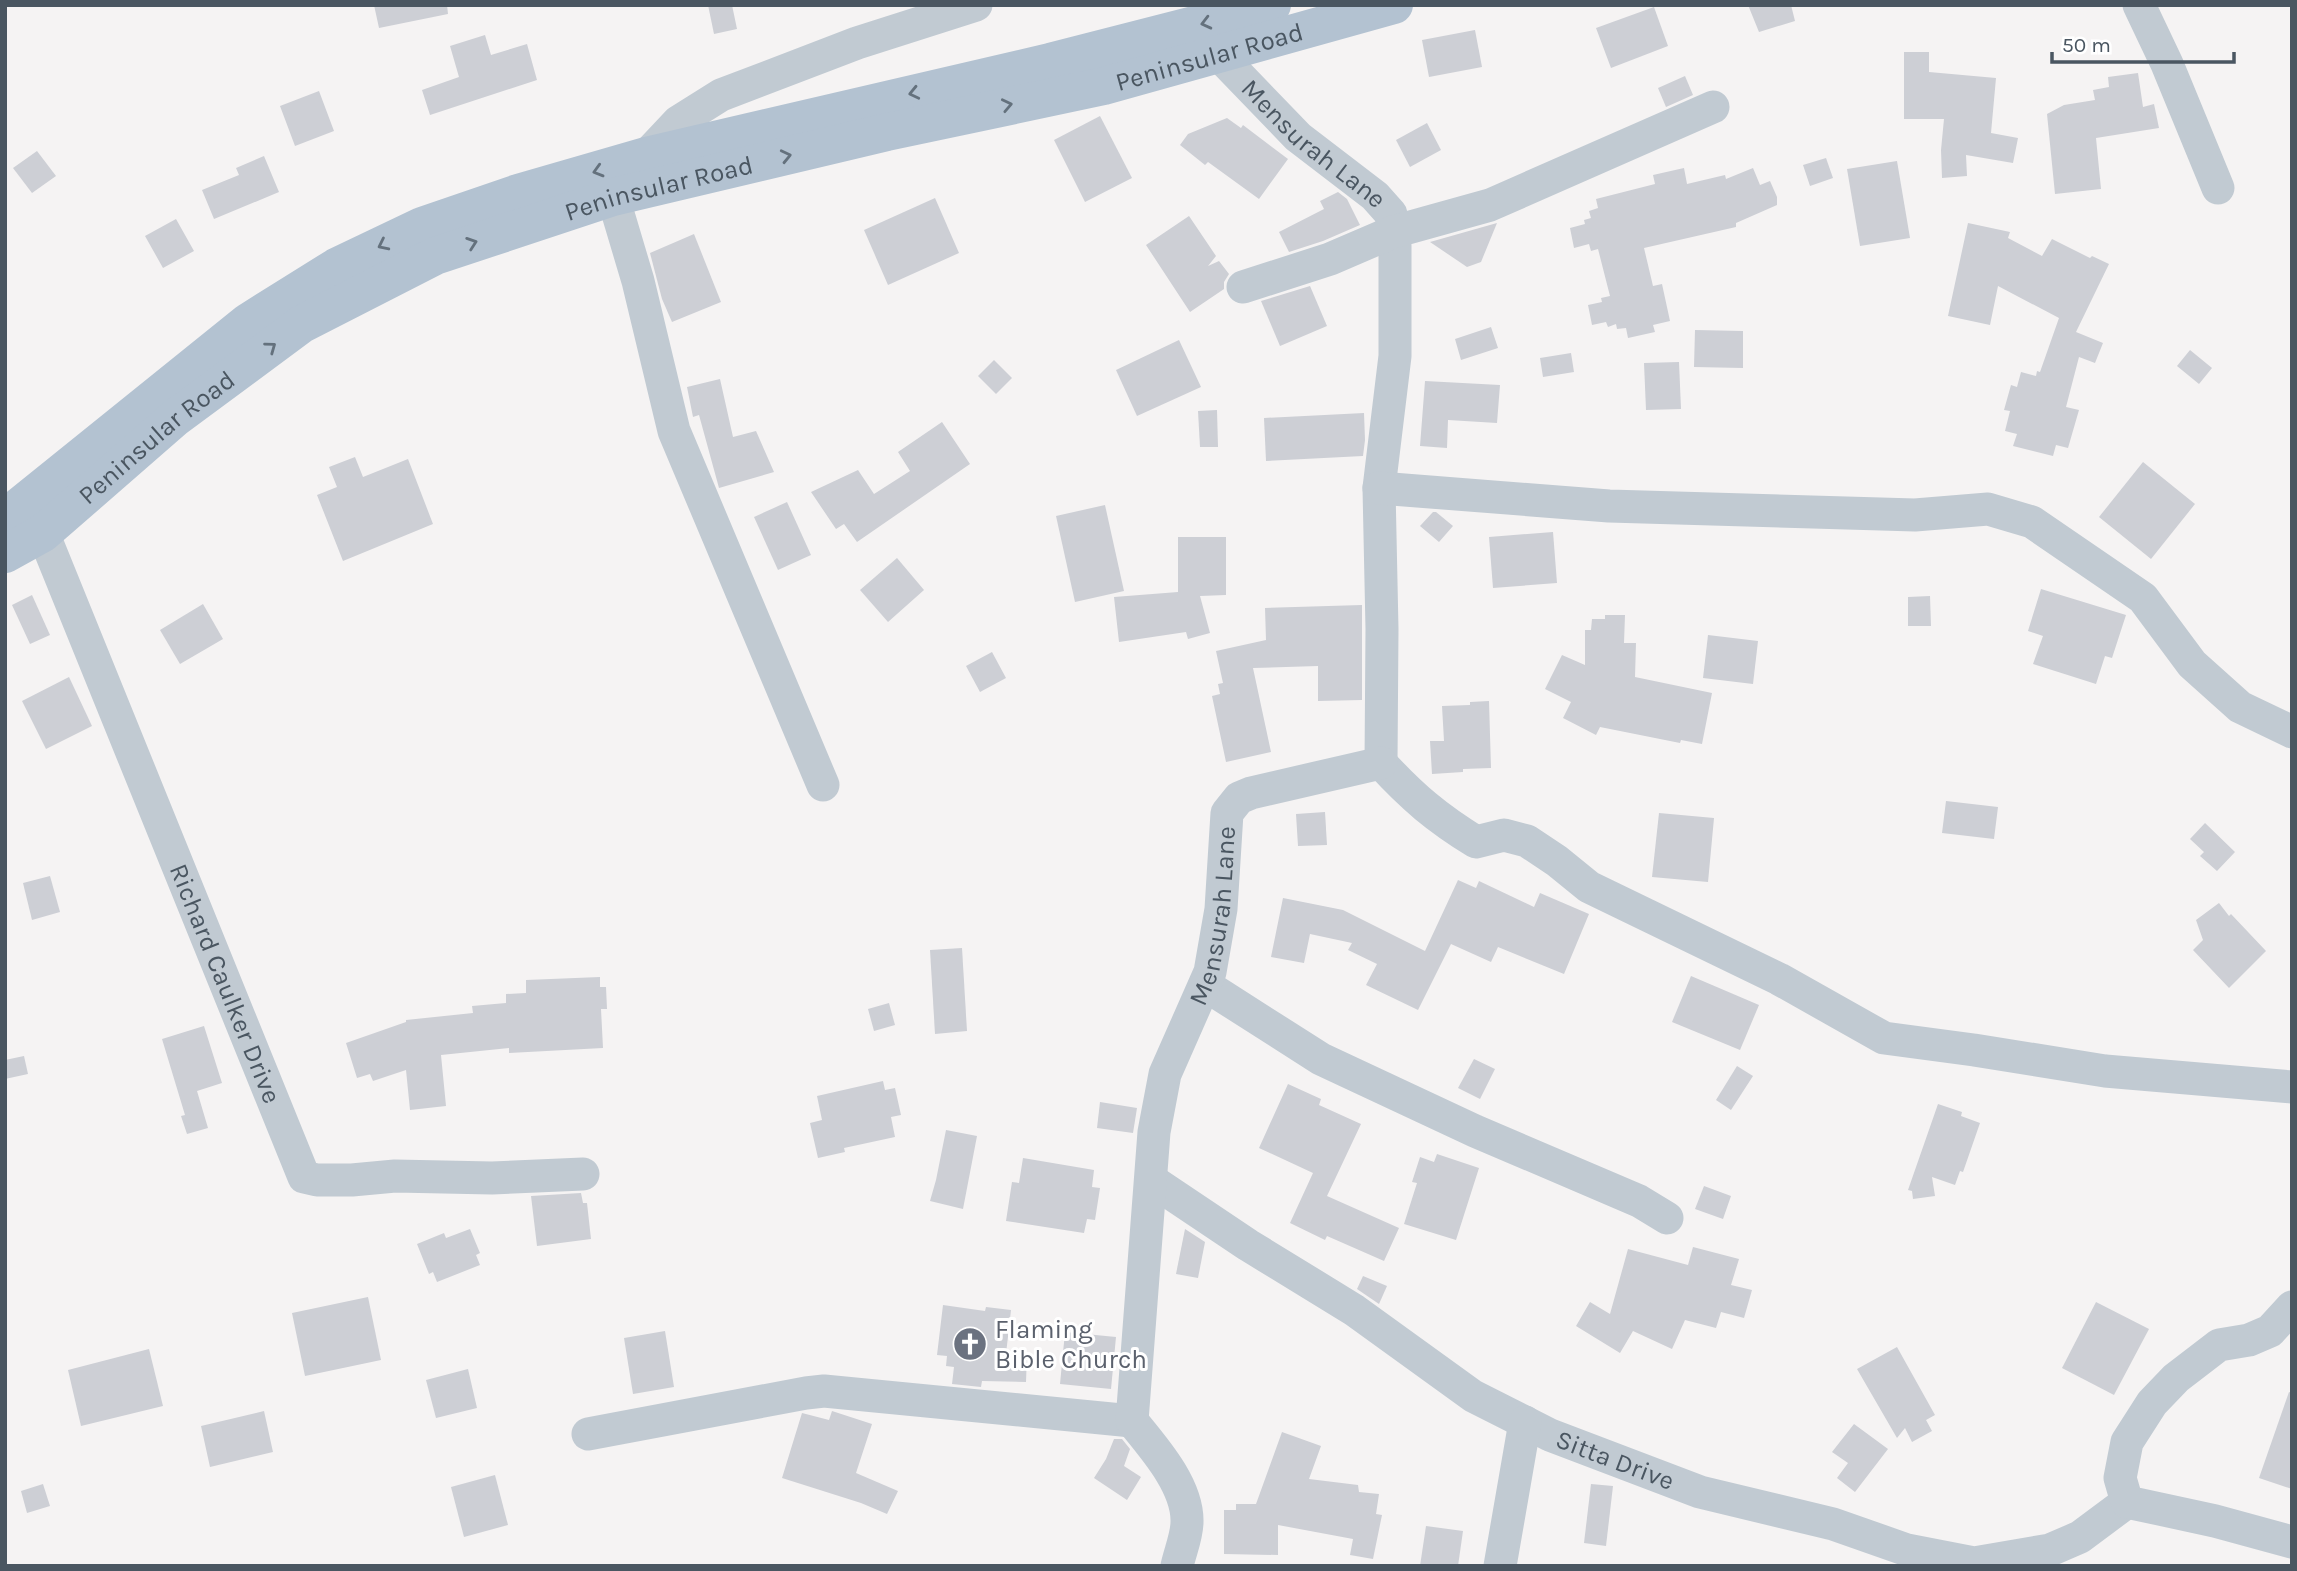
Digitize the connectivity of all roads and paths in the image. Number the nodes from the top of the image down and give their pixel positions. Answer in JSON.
{"nodes":[{"id":1,"x":976,"y":5,"type":"edge"},
{"id":2,"x":1272,"y":5,"type":"edge"},
{"id":3,"x":1394,"y":5,"type":"edge"},
{"id":4,"x":2138,"y":5,"type":"edge"},
{"id":5,"x":1217,"y":53,"type":"junction"},
{"id":6,"x":1713,"y":107,"type":"dead end"},
{"id":7,"x":646,"y":156,"type":"junction"},
{"id":8,"x":2218,"y":188,"type":"dead end"},
{"id":9,"x":613,"y":197,"type":"junction"},
{"id":10,"x":1393,"y":232,"type":"junction"},
{"id":11,"x":1242,"y":287,"type":"dead end"},
{"id":12,"x":1379,"y":488,"type":"junction"},
{"id":13,"x":5,"y":518,"type":"edge"},
{"id":14,"x":43,"y":533,"type":"junction"},
{"id":15,"x":5,"y":554,"type":"edge"},
{"id":16,"x":2292,"y":732,"type":"edge"},
{"id":17,"x":1381,"y":763,"type":"junction"},
{"id":18,"x":823,"y":785,"type":"dead end"},
{"id":19,"x":1205,"y":985,"type":"junction"},
{"id":20,"x":2292,"y":1087,"type":"edge"},
{"id":21,"x":583,"y":1174,"type":"dead end"},
{"id":22,"x":1151,"y":1181,"type":"junction"},
{"id":23,"x":1667,"y":1218,"type":"dead end"},
{"id":24,"x":2292,"y":1307,"type":"edge"},
{"id":25,"x":1132,"y":1421,"type":"junction"},
{"id":26,"x":1525,"y":1422,"type":"junction"},
{"id":27,"x":588,"y":1434,"type":"dead end"},
{"id":28,"x":2127,"y":1502,"type":"junction"},
{"id":29,"x":2276,"y":1548,"type":"edge"},
{"id":30,"x":1177,"y":1566,"type":"edge"},
{"id":31,"x":1500,"y":1566,"type":"edge"}],
"edges":[{"from":1,"to":7,"type":"street","name":"Peninsular Road"},
{"from":2,"to":7,"type":"main road","name":"Peninsular Road","one_way":true},
{"from":3,"to":5,"type":"main road","name":"Peninsular Road"},
{"from":4,"to":8,"type":"street"},
{"from":9,"to":5,"type":"main road","name":"Peninsular Road","one_way":true},
{"from":5,"to":10,"type":"street","name":"Mensurah Lane"},
{"from":6,"to":10,"type":"street"},
{"from":7,"to":13,"type":"main road","name":"Peninsular Road","one_way":true},
{"from":14,"to":9,"type":"main road","name":"Peninsular Road","one_way":true},
{"from":9,"to":18,"type":"street"},
{"from":10,"to":11,"type":"street"},
{"from":10,"to":12,"type":"street","name":"Mensurah Lane"},
{"from":12,"to":16,"type":"street"},
{"from":12,"to":17,"type":"street","name":"Mensurah Lane"},
{"from":14,"to":15,"type":"main road","name":"Peninsular Road"},
{"from":14,"to":21,"type":"street","name":"Richard Caulker Drive"},
{"from":17,"to":19,"type":"street","name":"Mensurah Lane"},
{"from":17,"to":20,"type":"street"},
{"from":19,"to":22,"type":"street","name":"Mensurah Lane"},
{"from":19,"to":23,"type":"street"},
{"from":22,"to":25,"type":"street","name":"Mensurah Lane"},
{"from":22,"to":26,"type":"street","name":"Sitta Drive"},
{"from":24,"to":28,"type":"street"},
{"from":25,"to":27,"type":"street"},
{"from":25,"to":30,"type":"street"},
{"from":26,"to":28,"type":"street","name":"Sitta Drive"},
{"from":26,"to":31,"type":"street"},
{"from":28,"to":29,"type":"street"}]}
